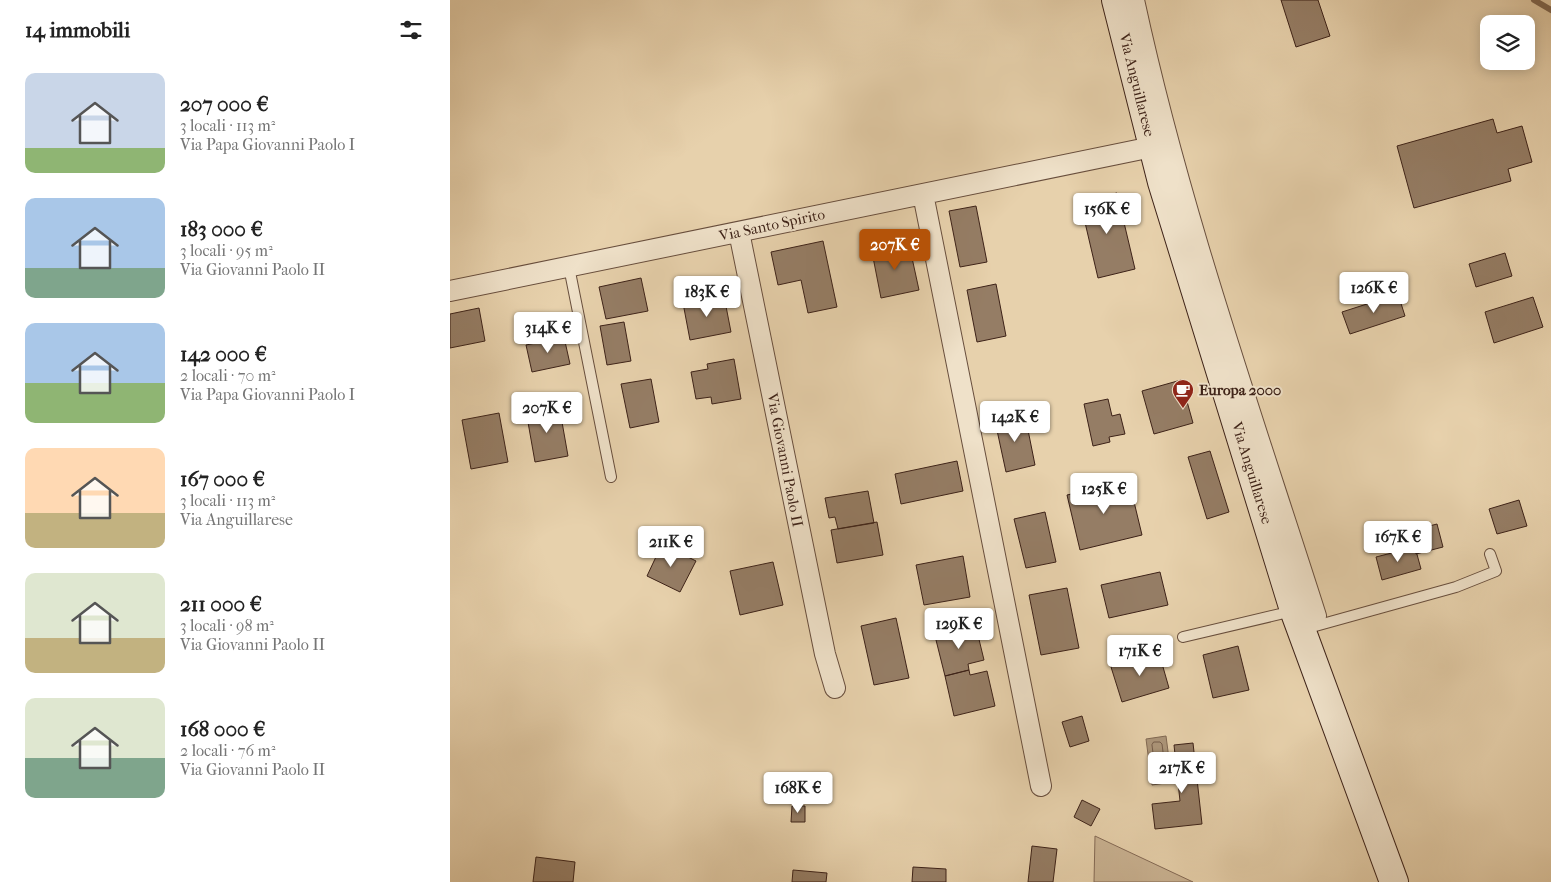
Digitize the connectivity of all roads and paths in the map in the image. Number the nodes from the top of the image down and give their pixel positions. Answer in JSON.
{"nodes":[{"id":1,"x":1116,"y":0,"type":"edge"},
{"id":2,"x":1134,"y":0,"type":"edge"},
{"id":3,"x":1152,"y":147,"type":"junction"},
{"id":4,"x":923,"y":194,"type":"junction"},
{"id":5,"x":739,"y":232,"type":"junction"},
{"id":6,"x":569,"y":267,"type":"junction"},
{"id":7,"x":450,"y":291,"type":"edge"},
{"id":8,"x":611,"y":477,"type":"dead end"},
{"id":9,"x":1490,"y":554,"type":"dead end"},
{"id":10,"x":1303,"y":619,"type":"junction"},
{"id":11,"x":1183,"y":638,"type":"dead end"},
{"id":12,"x":835,"y":688,"type":"dead end"},
{"id":13,"x":1041,"y":786,"type":"dead end"},
{"id":14,"x":1394,"y":882,"type":"edge"}],
"edges":[{"from":1,"to":3,"type":"main road","name":"Via Anguillarese"},
{"from":2,"to":10,"type":"street"},
{"from":3,"to":4,"type":"street","name":"Via Santo Spirito"},
{"from":3,"to":10,"type":"main road","name":"Via Anguillarese"},
{"from":4,"to":5,"type":"street","name":"Via Santo Spirito"},
{"from":4,"to":13,"type":"street"},
{"from":5,"to":6,"type":"street","name":"Via Santo Spirito"},
{"from":5,"to":12,"type":"street","name":"Via Giovanni Paolo II"},
{"from":6,"to":7,"type":"street","name":"Via Santo Spirito"},
{"from":6,"to":8,"type":"lane"},
{"from":9,"to":10,"type":"lane"},
{"from":10,"to":11,"type":"lane"},
{"from":10,"to":14,"type":"main road","name":"Via Anguillarese"}]}
